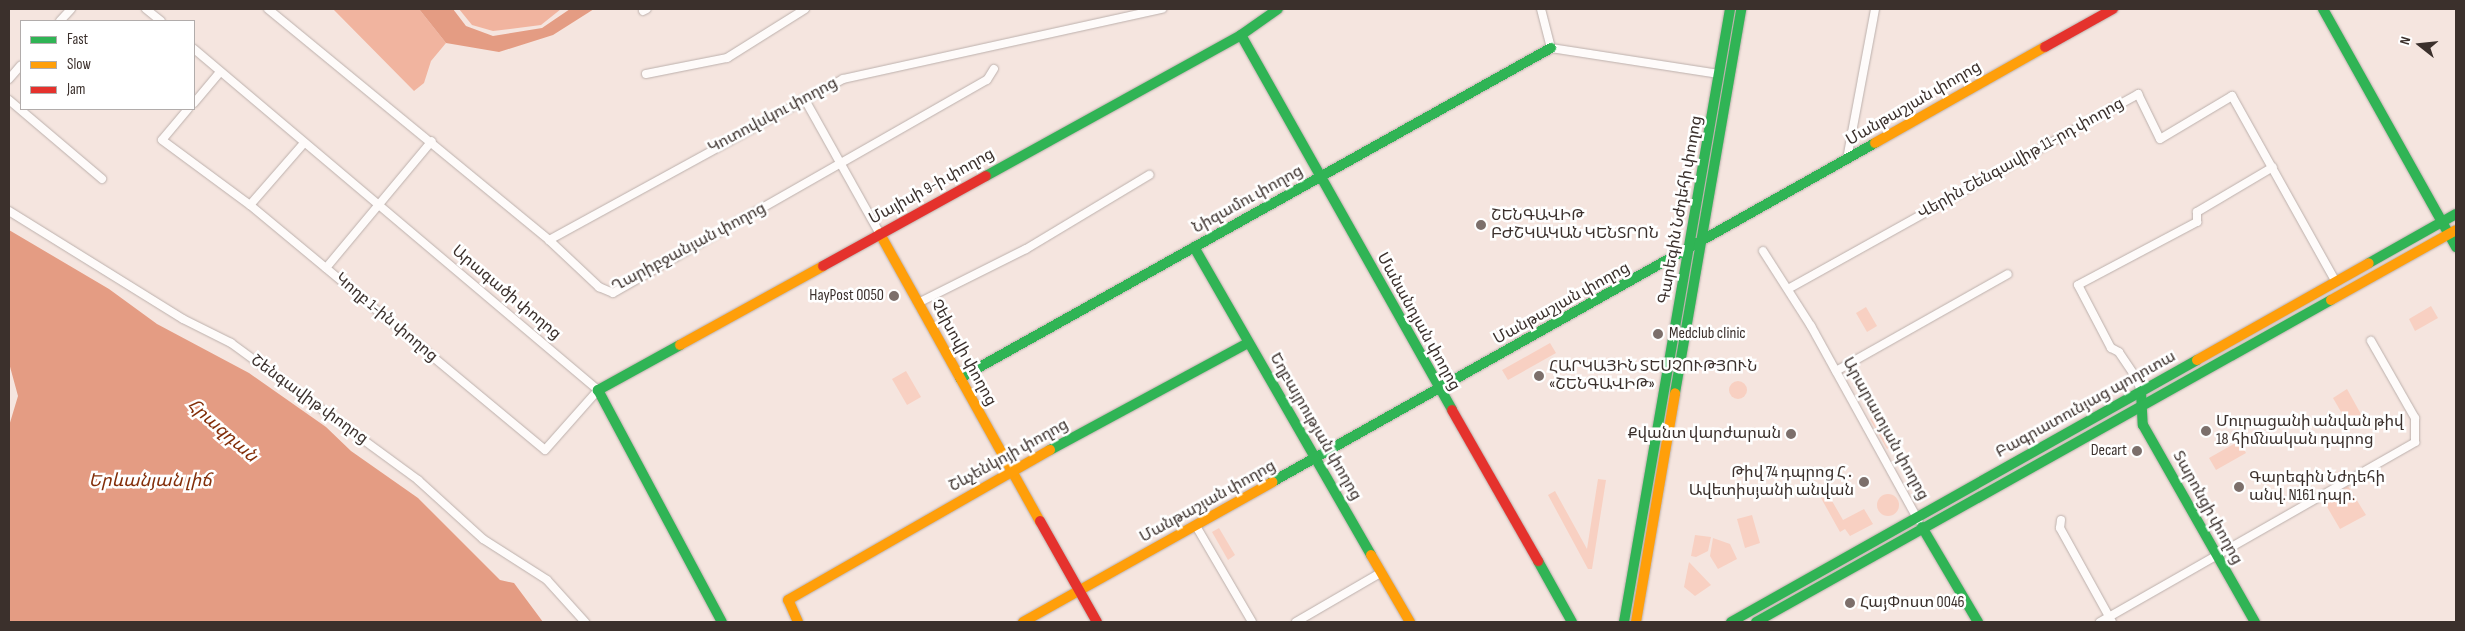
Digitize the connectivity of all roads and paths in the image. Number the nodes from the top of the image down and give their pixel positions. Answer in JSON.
{"nodes":[{"id":1,"x":71,"y":9,"type":"edge"},
{"id":2,"x":146,"y":9,"type":"edge"},
{"id":3,"x":268,"y":9,"type":"edge"},
{"id":4,"x":805,"y":9,"type":"edge"},
{"id":5,"x":1162,"y":9,"type":"edge"},
{"id":6,"x":1278,"y":9,"type":"edge"},
{"id":7,"x":1541,"y":9,"type":"edge"},
{"id":8,"x":1730,"y":9,"type":"edge"},
{"id":9,"x":1741,"y":9,"type":"edge"},
{"id":10,"x":1875,"y":9,"type":"edge"},
{"id":11,"x":2113,"y":9,"type":"edge"},
{"id":12,"x":2322,"y":9,"type":"edge"},
{"id":13,"x":61,"y":20,"type":"edge"},
{"id":14,"x":160,"y":20,"type":"edge"},
{"id":15,"x":1241,"y":35,"type":"junction"},
{"id":16,"x":1551,"y":48,"type":"junction"},
{"id":17,"x":195,"y":50,"type":"edge"},
{"id":18,"x":20,"y":66,"type":"edge"},
{"id":19,"x":994,"y":69,"type":"dead end"},
{"id":20,"x":220,"y":72,"type":"junction"},
{"id":21,"x":646,"y":74,"type":"dead end"},
{"id":22,"x":1719,"y":74,"type":"junction"},
{"id":23,"x":9,"y":79,"type":"edge"},
{"id":24,"x":804,"y":98,"type":"junction"},
{"id":25,"x":9,"y":100,"type":"edge"},
{"id":26,"x":195,"y":102,"type":"edge"},
{"id":27,"x":20,"y":109,"type":"edge"},
{"id":28,"x":21,"y":110,"type":"edge"},
{"id":29,"x":187,"y":110,"type":"edge"},
{"id":30,"x":432,"y":141,"type":"junction"},
{"id":31,"x":304,"y":142,"type":"junction"},
{"id":32,"x":1847,"y":159,"type":"junction"},
{"id":33,"x":841,"y":165,"type":"junction"},
{"id":34,"x":2273,"y":167,"type":"junction"},
{"id":35,"x":1149,"y":175,"type":"dead end"},
{"id":36,"x":1320,"y":176,"type":"junction"},
{"id":37,"x":102,"y":180,"type":"dead end"},
{"id":38,"x":250,"y":205,"type":"junction"},
{"id":39,"x":378,"y":205,"type":"junction"},
{"id":40,"x":9,"y":211,"type":"edge"},
{"id":41,"x":2456,"y":214,"type":"edge"},
{"id":42,"x":2442,"y":222,"type":"junction"},
{"id":43,"x":2453,"y":232,"type":"edge"},
{"id":44,"x":880,"y":234,"type":"junction"},
{"id":45,"x":549,"y":240,"type":"junction"},
{"id":46,"x":1701,"y":243,"type":"junction"},
{"id":47,"x":1194,"y":247,"type":"junction"},
{"id":48,"x":2456,"y":247,"type":"edge"},
{"id":49,"x":1689,"y":251,"type":"junction"},
{"id":50,"x":1763,"y":251,"type":"dead end"},
{"id":51,"x":326,"y":268,"type":"junction"},
{"id":52,"x":2008,"y":274,"type":"dead end"},
{"id":53,"x":2336,"y":282,"type":"junction"},
{"id":54,"x":1788,"y":289,"type":"junction"},
{"id":55,"x":918,"y":303,"type":"junction"},
{"id":56,"x":2371,"y":341,"type":"dead end"},
{"id":57,"x":1248,"y":343,"type":"junction"},
{"id":58,"x":1836,"y":371,"type":"junction"},
{"id":59,"x":960,"y":378,"type":"junction"},
{"id":60,"x":1439,"y":389,"type":"junction"},
{"id":61,"x":598,"y":390,"type":"junction"},
{"id":62,"x":2140,"y":392,"type":"junction"},
{"id":63,"x":2140,"y":407,"type":"junction"},
{"id":64,"x":1316,"y":459,"type":"junction"},
{"id":65,"x":1012,"y":471,"type":"junction"},
{"id":66,"x":1917,"y":517,"type":"junction"},
{"id":67,"x":2061,"y":520,"type":"dead end"},
{"id":68,"x":1196,"y":526,"type":"junction"},
{"id":69,"x":1922,"y":527,"type":"junction"},
{"id":70,"x":2217,"y":557,"type":"junction"},
{"id":71,"x":1382,"y":572,"type":"junction"},
{"id":72,"x":1079,"y":591,"type":"junction"},
{"id":73,"x":2111,"y":620,"type":"edge"},
{"id":74,"x":585,"y":622,"type":"edge"},
{"id":75,"x":722,"y":622,"type":"edge"},
{"id":76,"x":798,"y":622,"type":"edge"},
{"id":77,"x":1023,"y":622,"type":"edge"},
{"id":78,"x":1097,"y":622,"type":"edge"},
{"id":79,"x":1252,"y":622,"type":"edge"},
{"id":80,"x":1296,"y":622,"type":"edge"},
{"id":81,"x":1410,"y":622,"type":"edge"},
{"id":82,"x":1572,"y":622,"type":"edge"},
{"id":83,"x":1624,"y":622,"type":"edge"},
{"id":84,"x":1636,"y":622,"type":"edge"},
{"id":85,"x":1731,"y":622,"type":"edge"},
{"id":86,"x":1756,"y":622,"type":"edge"},
{"id":87,"x":1978,"y":622,"type":"edge"},
{"id":88,"x":2100,"y":622,"type":"edge"},
{"id":89,"x":2255,"y":622,"type":"edge"}],
"edges":[{"from":1,"to":13,"type":"street"},
{"from":2,"to":14,"type":"street"},
{"from":3,"to":30,"type":"street","name":"Ղարիբջանյան փողոց"},
{"from":4,"to":21,"type":"street"},
{"from":5,"to":24,"type":"street","name":"Կոտովսկու փողոց"},
{"from":6,"to":15,"type":"street","name":"Մայիսի 9-ի փողոց"},
{"from":7,"to":16,"type":"street"},
{"from":8,"to":22,"type":"street","name":"Գարեգին Նժդեհի փողոց"},
{"from":9,"to":46,"type":"street","name":"Գարեգին Նժդեհի փողոց"},
{"from":10,"to":32,"type":"street"},
{"from":11,"to":32,"type":"street","name":"Մանթաշյան փողոց"},
{"from":12,"to":42,"type":"street"},
{"from":15,"to":36,"type":"street","name":"Մանանդյան փողոց"},
{"from":15,"to":44,"type":"street","name":"Մայիսի 9-ի փողոց"},
{"from":16,"to":22,"type":"street"},
{"from":16,"to":36,"type":"street","name":"Նիզամու փողոց"},
{"from":17,"to":20,"type":"street","name":"Արագածի փողոց"},
{"from":18,"to":23,"type":"street"},
{"from":19,"to":33,"type":"street","name":"Ղարիբջանյան փողոց"},
{"from":20,"to":26,"type":"street"},
{"from":20,"to":31,"type":"street","name":"Արագածի փողոց"},
{"from":22,"to":49,"type":"street","name":"Գարեգին Նժդեհի փողոց"},
{"from":24,"to":33,"type":"street","name":"Չեխովի փողոց"},
{"from":24,"to":45,"type":"street","name":"Կոտովսկու փողոց"},
{"from":25,"to":27,"type":"street"},
{"from":28,"to":37,"type":"street"},
{"from":29,"to":38,"type":"street","name":"Կողբ 1-ին փողոց"},
{"from":30,"to":39,"type":"street"},
{"from":30,"to":45,"type":"street","name":"Ղարիբջանյան փողոց"},
{"from":31,"to":38,"type":"street"},
{"from":31,"to":39,"type":"street","name":"Արագածի փողոց"},
{"from":32,"to":46,"type":"street","name":"Մանթաշյան փողոց"},
{"from":33,"to":44,"type":"street","name":"Չեխովի փողոց"},
{"from":33,"to":45,"type":"street","name":"Ղարիբջանյան փողոց"},
{"from":34,"to":53,"type":"street"},
{"from":34,"to":54,"type":"street","name":"Վերին Շենգավիթ 11-րդ փողոց"},
{"from":34,"to":62,"type":"street"},
{"from":35,"to":55,"type":"street"},
{"from":36,"to":47,"type":"street","name":"Նիզամու փողոց"},
{"from":36,"to":60,"type":"street","name":"Մանանդյան փողոց"},
{"from":38,"to":51,"type":"street","name":"Կողբ 1-ին փողոց"},
{"from":39,"to":51,"type":"street"},
{"from":39,"to":61,"type":"street","name":"Արագածի փողոց"},
{"from":40,"to":74,"type":"street","name":"Շենգավիթ փողոց"},
{"from":41,"to":42,"type":"street","name":"Բագրատունյաց պողոտա"},
{"from":42,"to":43,"type":"street"},
{"from":42,"to":53,"type":"street","name":"Բագրատունյաց պողոտա"},
{"from":43,"to":48,"type":"street"},
{"from":43,"to":63,"type":"street","name":"Բագրատունյաց պողոտա"},
{"from":44,"to":55,"type":"street","name":"Չեխովի փողոց"},
{"from":44,"to":61,"type":"street","name":"Մայիսի 9-ի փողոց"},
{"from":46,"to":49,"type":"street","name":"Մանթաշյան փողոց"},
{"from":46,"to":84,"type":"street","name":"Գարեգին Նժդեհի փողոց"},
{"from":47,"to":57,"type":"street","name":"Եղբայրության փողոց"},
{"from":47,"to":59,"type":"street","name":"Նիզամու փողոց"},
{"from":49,"to":60,"type":"street","name":"Մանթաշյան փողոց"},
{"from":49,"to":83,"type":"street","name":"Գարեգին Նժդեհի փողոց"},
{"from":50,"to":54,"type":"street","name":"Արարատյան փողոց"},
{"from":51,"to":61,"type":"street","name":"Կողբ 1-ին փողոց"},
{"from":52,"to":58,"type":"street"},
{"from":53,"to":62,"type":"street","name":"Բագրատունյաց պողոտա"},
{"from":54,"to":58,"type":"street","name":"Արարատյան փողոց"},
{"from":55,"to":59,"type":"street","name":"Չեխովի փողոց"},
{"from":56,"to":70,"type":"street"},
{"from":57,"to":64,"type":"street","name":"Եղբայրության փողոց"},
{"from":57,"to":65,"type":"street","name":"Շևչենկոյի փողոց"},
{"from":58,"to":66,"type":"street","name":"Արարատյան փողոց"},
{"from":59,"to":65,"type":"street","name":"Չեխովի փողոց"},
{"from":60,"to":64,"type":"street","name":"Մանթաշյան փողոց"},
{"from":60,"to":82,"type":"street","name":"Մանանդյան փողոց"},
{"from":61,"to":75,"type":"street","name":"Արագածի փողոց"},
{"from":62,"to":63,"type":"street","name":"Տարոնցի փողոց"},
{"from":62,"to":66,"type":"street","name":"Բագրատունյաց պողոտա"},
{"from":63,"to":69,"type":"street","name":"Բագրատունյաց պողոտա"},
{"from":63,"to":70,"type":"street","name":"Տարոնցի փողոց"},
{"from":64,"to":68,"type":"street","name":"Մանթաշյան փողոց"},
{"from":64,"to":71,"type":"street","name":"Եղբայրության փողոց"},
{"from":65,"to":72,"type":"street","name":"Չեխովի փողոց"},
{"from":65,"to":76,"type":"street","name":"Շևչենկոյի փողոց"},
{"from":66,"to":69,"type":"street","name":"Արարատյան փողոց"},
{"from":66,"to":85,"type":"street","name":"Բագրատունյաց պողոտա"},
{"from":67,"to":73,"type":"street"},
{"from":68,"to":72,"type":"street","name":"Մանթաշյան փողոց"},
{"from":68,"to":79,"type":"street"},
{"from":69,"to":86,"type":"street","name":"Բագրատունյաց պողոտա"},
{"from":69,"to":87,"type":"street","name":"Արարատյան փողոց"},
{"from":70,"to":73,"type":"street"},
{"from":70,"to":89,"type":"street","name":"Տարոնցի փողոց"},
{"from":71,"to":80,"type":"street"},
{"from":71,"to":81,"type":"street","name":"Եղբայրության փողոց"},
{"from":72,"to":77,"type":"street","name":"Մանթաշյան փողոց"},
{"from":72,"to":78,"type":"street","name":"Չեխովի փողոց"},
{"from":73,"to":88,"type":"street"}]}
